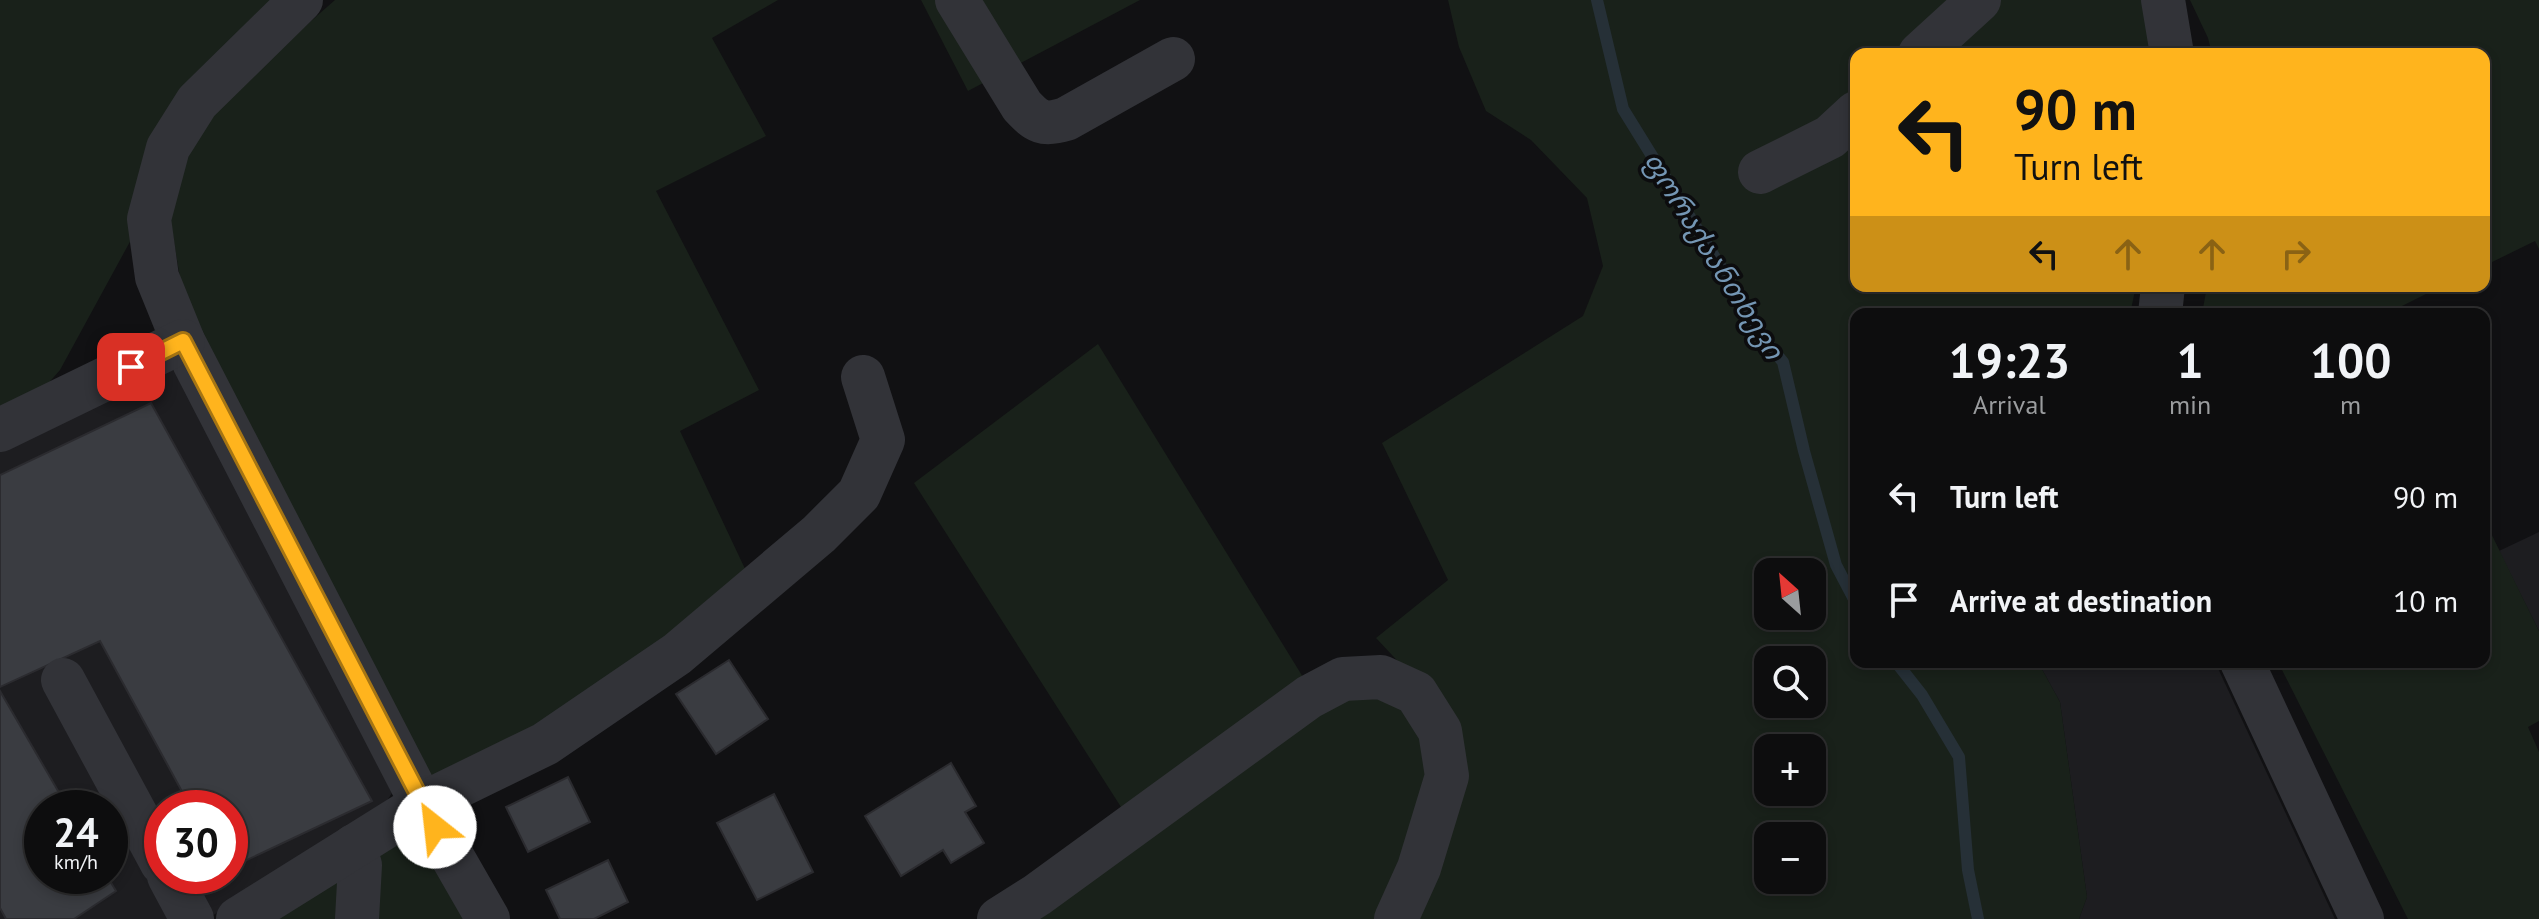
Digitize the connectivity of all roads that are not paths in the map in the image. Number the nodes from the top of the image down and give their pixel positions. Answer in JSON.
{"nodes":[{"id":1,"x":301,"y":0,"type":"edge"},
{"id":2,"x":957,"y":0,"type":"edge"},
{"id":3,"x":1979,"y":0,"type":"edge"},
{"id":4,"x":2163,"y":0,"type":"edge"},
{"id":5,"x":1927,"y":48,"type":"edge"},
{"id":6,"x":2171,"y":48,"type":"edge"},
{"id":7,"x":1173,"y":59,"type":"dead end"},
{"id":8,"x":1850,"y":119,"type":"edge"},
{"id":9,"x":1760,"y":172,"type":"dead end"},
{"id":10,"x":183,"y":341,"type":"junction"},
{"id":11,"x":863,"y":377,"type":"dead end"},
{"id":12,"x":0,"y":430,"type":"edge"},
{"id":13,"x":2245,"y":668,"type":"edge"},
{"id":14,"x":63,"y":680,"type":"dead end"},
{"id":15,"x":422,"y":804,"type":"junction"},
{"id":16,"x":144,"y":830,"type":"edge"},
{"id":17,"x":354,"y":846,"type":"junction"},
{"id":18,"x":179,"y":894,"type":"edge"},
{"id":19,"x":192,"y":919,"type":"edge"},
{"id":20,"x":238,"y":919,"type":"edge"},
{"id":21,"x":357,"y":919,"type":"edge"},
{"id":22,"x":488,"y":919,"type":"edge"},
{"id":23,"x":999,"y":919,"type":"edge"},
{"id":24,"x":1396,"y":919,"type":"edge"},
{"id":25,"x":2362,"y":919,"type":"edge"}],
"edges":[{"from":1,"to":10,"type":"street"},
{"from":2,"to":7,"type":"street"},
{"from":3,"to":5,"type":"street"},
{"from":4,"to":6,"type":"street"},
{"from":8,"to":9,"type":"street"},
{"from":10,"to":12,"type":"street"},
{"from":10,"to":15,"type":"street"},
{"from":11,"to":15,"type":"street"},
{"from":13,"to":25,"type":"street"},
{"from":14,"to":16,"type":"street"},
{"from":15,"to":17,"type":"street"},
{"from":15,"to":22,"type":"street"},
{"from":17,"to":20,"type":"street"},
{"from":17,"to":21,"type":"street"},
{"from":18,"to":19,"type":"street"},
{"from":23,"to":24,"type":"street"}]}
